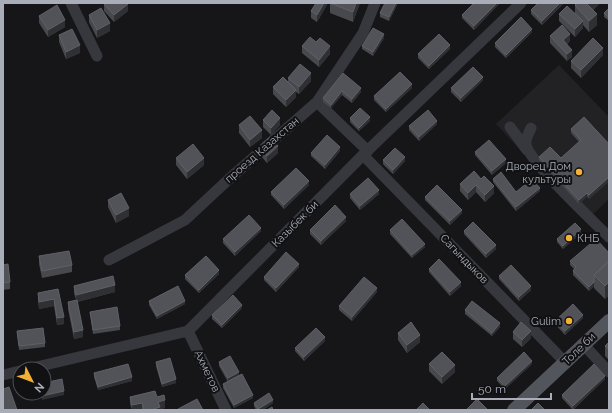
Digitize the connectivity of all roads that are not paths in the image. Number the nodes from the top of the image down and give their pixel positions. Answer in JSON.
{"nodes":[{"id":1,"x":71,"y":3,"type":"edge"},
{"id":2,"x":375,"y":3,"type":"edge"},
{"id":3,"x":521,"y":3,"type":"edge"},
{"id":4,"x":97,"y":56,"type":"dead end"},
{"id":5,"x":317,"y":102,"type":"junction"},
{"id":6,"x":510,"y":127,"type":"dead end"},
{"id":7,"x":531,"y":128,"type":"dead end"},
{"id":8,"x":528,"y":152,"type":"junction"},
{"id":9,"x":365,"y":153,"type":"junction"},
{"id":10,"x":609,"y":237,"type":"edge"},
{"id":11,"x":109,"y":260,"type":"dead end"},
{"id":12,"x":609,"y":321,"type":"edge"},
{"id":13,"x":188,"y":331,"type":"junction"},
{"id":14,"x":584,"y":344,"type":"junction"},
{"id":15,"x":565,"y":362,"type":"junction"},
{"id":16,"x":52,"y":363,"type":"edge"},
{"id":17,"x":609,"y":372,"type":"edge"},
{"id":18,"x":226,"y":410,"type":"edge"},
{"id":19,"x":514,"y":410,"type":"edge"}],
"edges":[{"from":1,"to":4,"type":"street"},
{"from":2,"to":5,"type":"street","name":"проезд Казахстан"},
{"from":3,"to":9,"type":"street","name":"Казыбек би"},
{"from":5,"to":9,"type":"street","name":"Сагындыков"},
{"from":5,"to":11,"type":"street","name":"проезд Казахстан"},
{"from":6,"to":8,"type":"street"},
{"from":7,"to":8,"type":"street"},
{"from":8,"to":10,"type":"street"},
{"from":9,"to":13,"type":"street","name":"Казыбек би"},
{"from":9,"to":15,"type":"street","name":"Сагындыков"},
{"from":12,"to":14,"type":"main road","name":"Толе би"},
{"from":13,"to":16,"type":"street"},
{"from":13,"to":18,"type":"street","name":"Ахметов"},
{"from":14,"to":15,"type":"main road","name":"Толе би"},
{"from":14,"to":17,"type":"street"},
{"from":15,"to":19,"type":"main road","name":"Толе би"}]}
